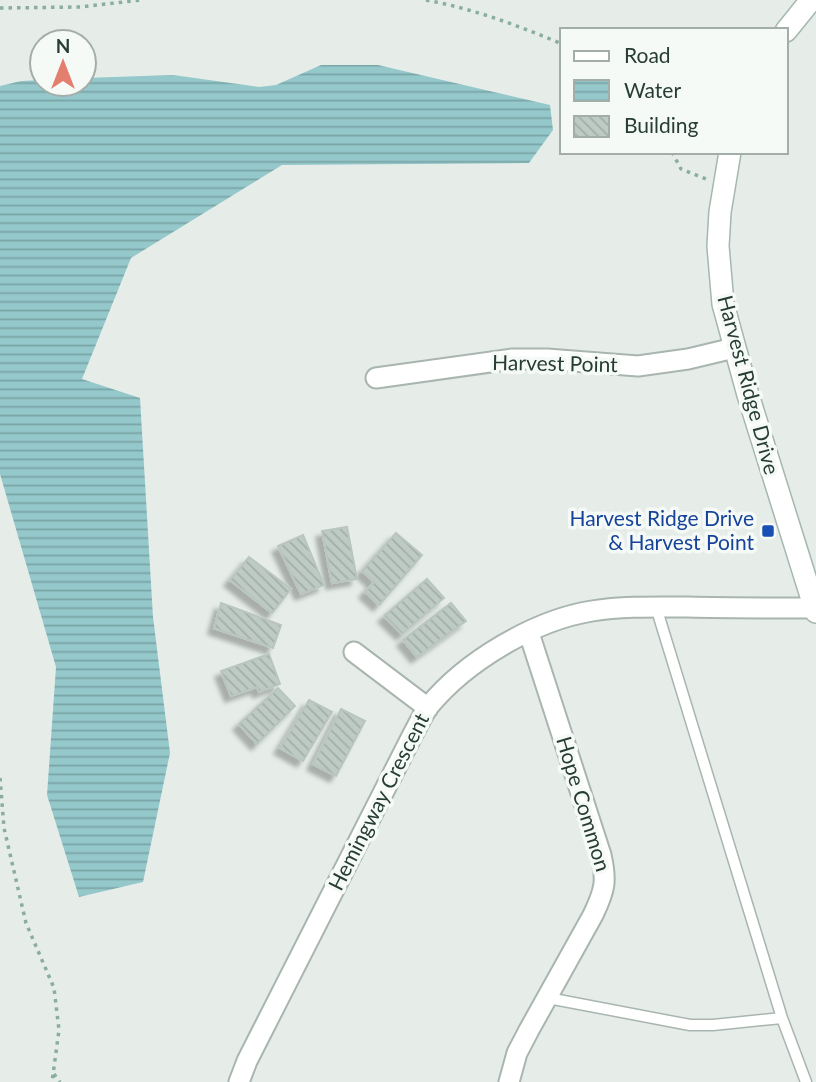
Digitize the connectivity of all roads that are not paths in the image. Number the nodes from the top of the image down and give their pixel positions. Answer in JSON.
{"nodes":[{"id":1,"x":811,"y":0,"type":"edge"},
{"id":2,"x":788,"y":29,"type":"edge"},
{"id":3,"x":730,"y":154,"type":"edge"},
{"id":4,"x":734,"y":348,"type":"junction"},
{"id":5,"x":376,"y":377,"type":"dead end"},
{"id":6,"x":656,"y":607,"type":"junction"},
{"id":7,"x":816,"y":610,"type":"edge"},
{"id":8,"x":529,"y":633,"type":"junction"},
{"id":9,"x":354,"y":652,"type":"dead end"},
{"id":10,"x":428,"y":708,"type":"junction"},
{"id":11,"x":548,"y":998,"type":"junction"},
{"id":12,"x":782,"y":1018,"type":"junction"},
{"id":13,"x":239,"y":1082,"type":"edge"},
{"id":14,"x":509,"y":1082,"type":"edge"},
{"id":15,"x":806,"y":1082,"type":"edge"}],
"edges":[{"from":1,"to":2,"type":"street"},
{"from":3,"to":4,"type":"street","name":"Harvest Ridge Drive"},
{"from":4,"to":5,"type":"street","name":"Harvest Point"},
{"from":4,"to":7,"type":"street","name":"Harvest Ridge Drive"},
{"from":6,"to":7,"type":"street","name":"Hemingway Crescent"},
{"from":6,"to":8,"type":"street","name":"Hemingway Crescent"},
{"from":6,"to":12,"type":"lane"},
{"from":8,"to":10,"type":"street","name":"Hemingway Crescent"},
{"from":8,"to":11,"type":"street","name":"Hope Common"},
{"from":9,"to":10,"type":"street"},
{"from":10,"to":13,"type":"street","name":"Hemingway Crescent"},
{"from":11,"to":12,"type":"lane"},
{"from":11,"to":14,"type":"street","name":"Hope Common"},
{"from":12,"to":15,"type":"lane"}]}
